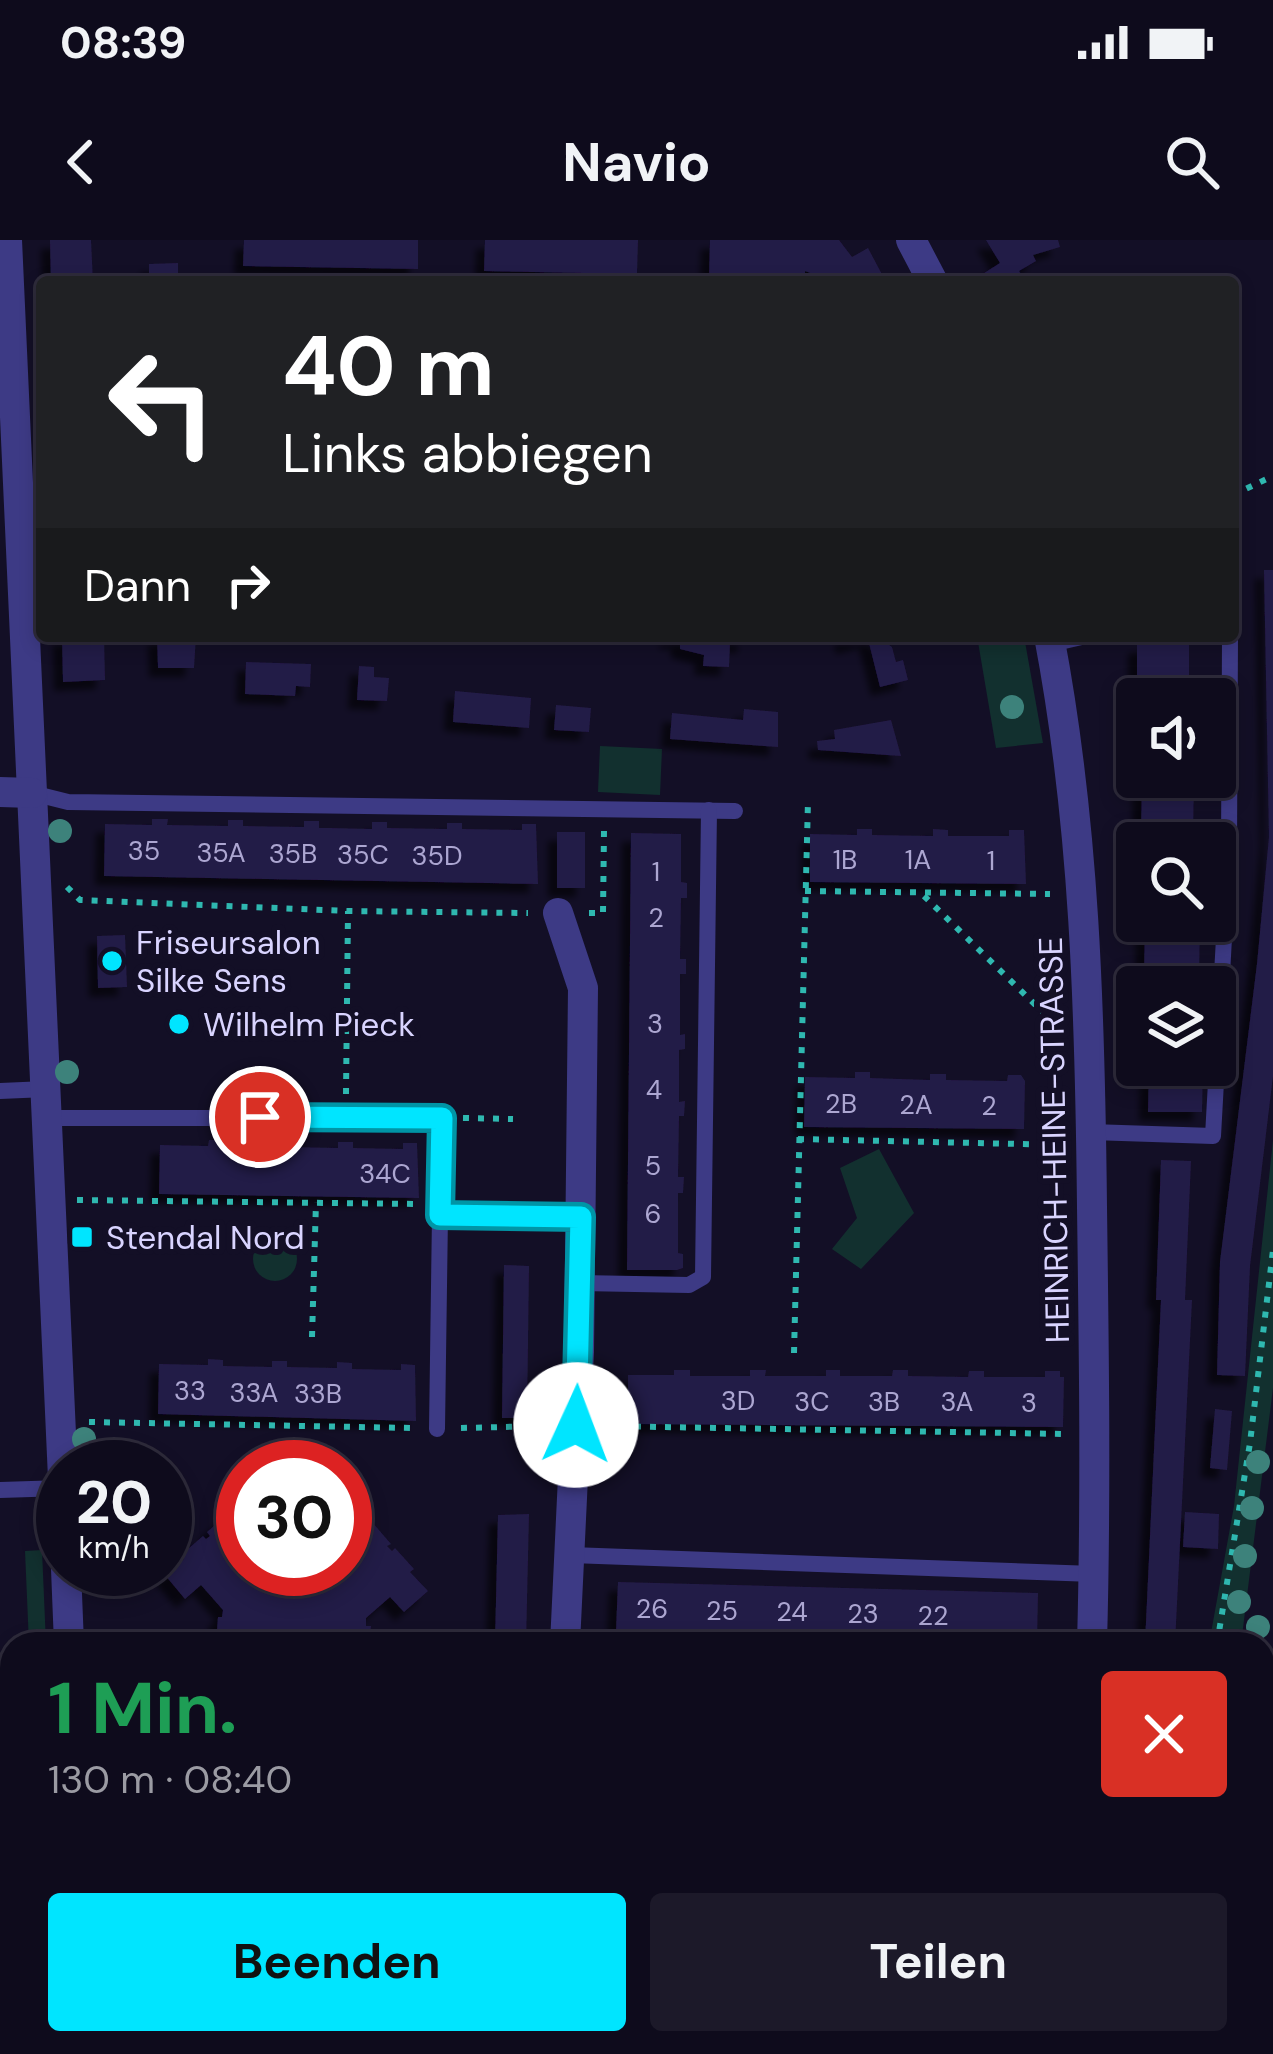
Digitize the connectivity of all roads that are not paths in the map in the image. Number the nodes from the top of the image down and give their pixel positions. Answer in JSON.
{"nodes":[{"id":1,"x":7,"y":240,"type":"edge"},
{"id":2,"x":911,"y":240,"type":"edge"},
{"id":3,"x":929,"y":276,"type":"edge"},
{"id":4,"x":30,"y":526,"type":"edge"},
{"id":5,"x":1050,"y":642,"type":"edge"},
{"id":6,"x":1230,"y":642,"type":"edge"},
{"id":7,"x":0,"y":791,"type":"edge"},
{"id":8,"x":32,"y":793,"type":"junction"},
{"id":9,"x":709,"y":810,"type":"junction"},
{"id":10,"x":735,"y":811,"type":"dead end"},
{"id":11,"x":558,"y":913,"type":"road end"},
{"id":12,"x":0,"y":1091,"type":"edge"},
{"id":13,"x":46,"y":1104,"type":"junction"},
{"id":14,"x":1091,"y":1139,"type":"junction"},
{"id":15,"x":440,"y":1210,"type":"junction"},
{"id":16,"x":581,"y":1217,"type":"junction"},
{"id":17,"x":580,"y":1283,"type":"junction"},
{"id":18,"x":436,"y":1429,"type":"road end"},
{"id":19,"x":62,"y":1440,"type":"edge"},
{"id":20,"x":36,"y":1489,"type":"edge"},
{"id":21,"x":0,"y":1490,"type":"edge"},
{"id":22,"x":571,"y":1556,"type":"junction"},
{"id":23,"x":1094,"y":1574,"type":"junction"},
{"id":24,"x":67,"y":1596,"type":"edge"},
{"id":25,"x":69,"y":1632,"type":"edge"},
{"id":26,"x":567,"y":1632,"type":"edge"},
{"id":27,"x":1092,"y":1632,"type":"edge"}],
"edges":[{"from":1,"to":4,"type":"street"},
{"from":2,"to":3,"type":"street"},
{"from":4,"to":8,"type":"street"},
{"from":5,"to":14,"type":"street","name":"HEINRICH-HEINE-STRASSE"},
{"from":6,"to":14,"type":"lane"},
{"from":7,"to":8,"type":"street"},
{"from":8,"to":9,"type":"lane"},
{"from":8,"to":13,"type":"street"},
{"from":9,"to":10,"type":"lane"},
{"from":9,"to":17,"type":"lane"},
{"from":11,"to":16,"type":"street"},
{"from":12,"to":13,"type":"lane"},
{"from":13,"to":15,"type":"lane"},
{"from":13,"to":19,"type":"street"},
{"from":14,"to":23,"type":"street","name":"HEINRICH-HEINE-STRASSE"},
{"from":15,"to":16,"type":"lane"},
{"from":15,"to":18,"type":"lane"},
{"from":16,"to":17,"type":"street"},
{"from":17,"to":22,"type":"street"},
{"from":20,"to":21,"type":"lane"},
{"from":22,"to":23,"type":"lane"},
{"from":22,"to":26,"type":"street"},
{"from":23,"to":27,"type":"street","name":"HEINRICH-HEINE-STRASSE"},
{"from":24,"to":25,"type":"street"}]}
